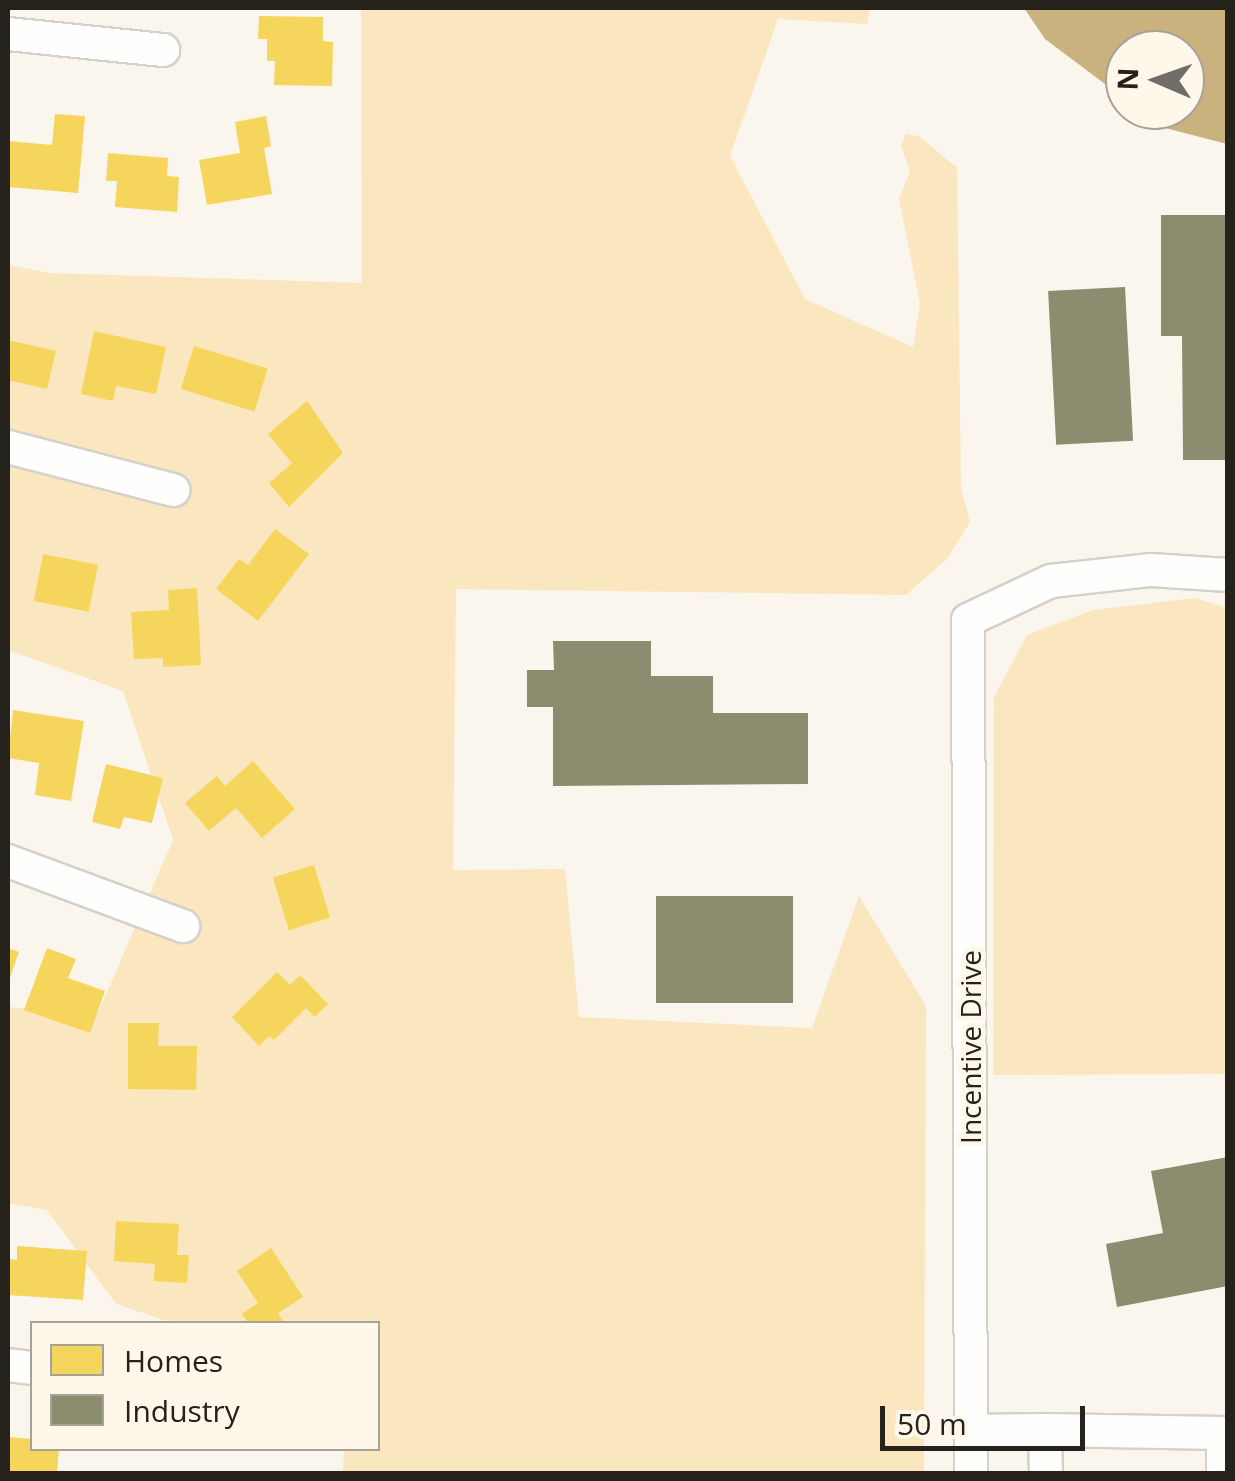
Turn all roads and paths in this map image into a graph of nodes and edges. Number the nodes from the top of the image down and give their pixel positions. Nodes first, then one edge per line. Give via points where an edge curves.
1 (8, 34) edge
2 (163, 50) dead end
3 (8, 447) edge
4 (173, 490) dead end
5 (1228, 575) edge
6 (8, 860) edge
7 (183, 926) dead end
8 (1045, 1430) junction
9 (971, 1431) junction
10 (971, 1474) edge
11 (1046, 1474) edge
12 (1222, 1474) edge

1 - 2 street
3 - 4 street
5 - 9 street, Incentive Drive via 1150,570 1051,582 968,620
6 - 7 street
8 - 9 street
8 - 11 street
8 - 12 street via 1223,1434
9 - 10 street, Incentive Drive

